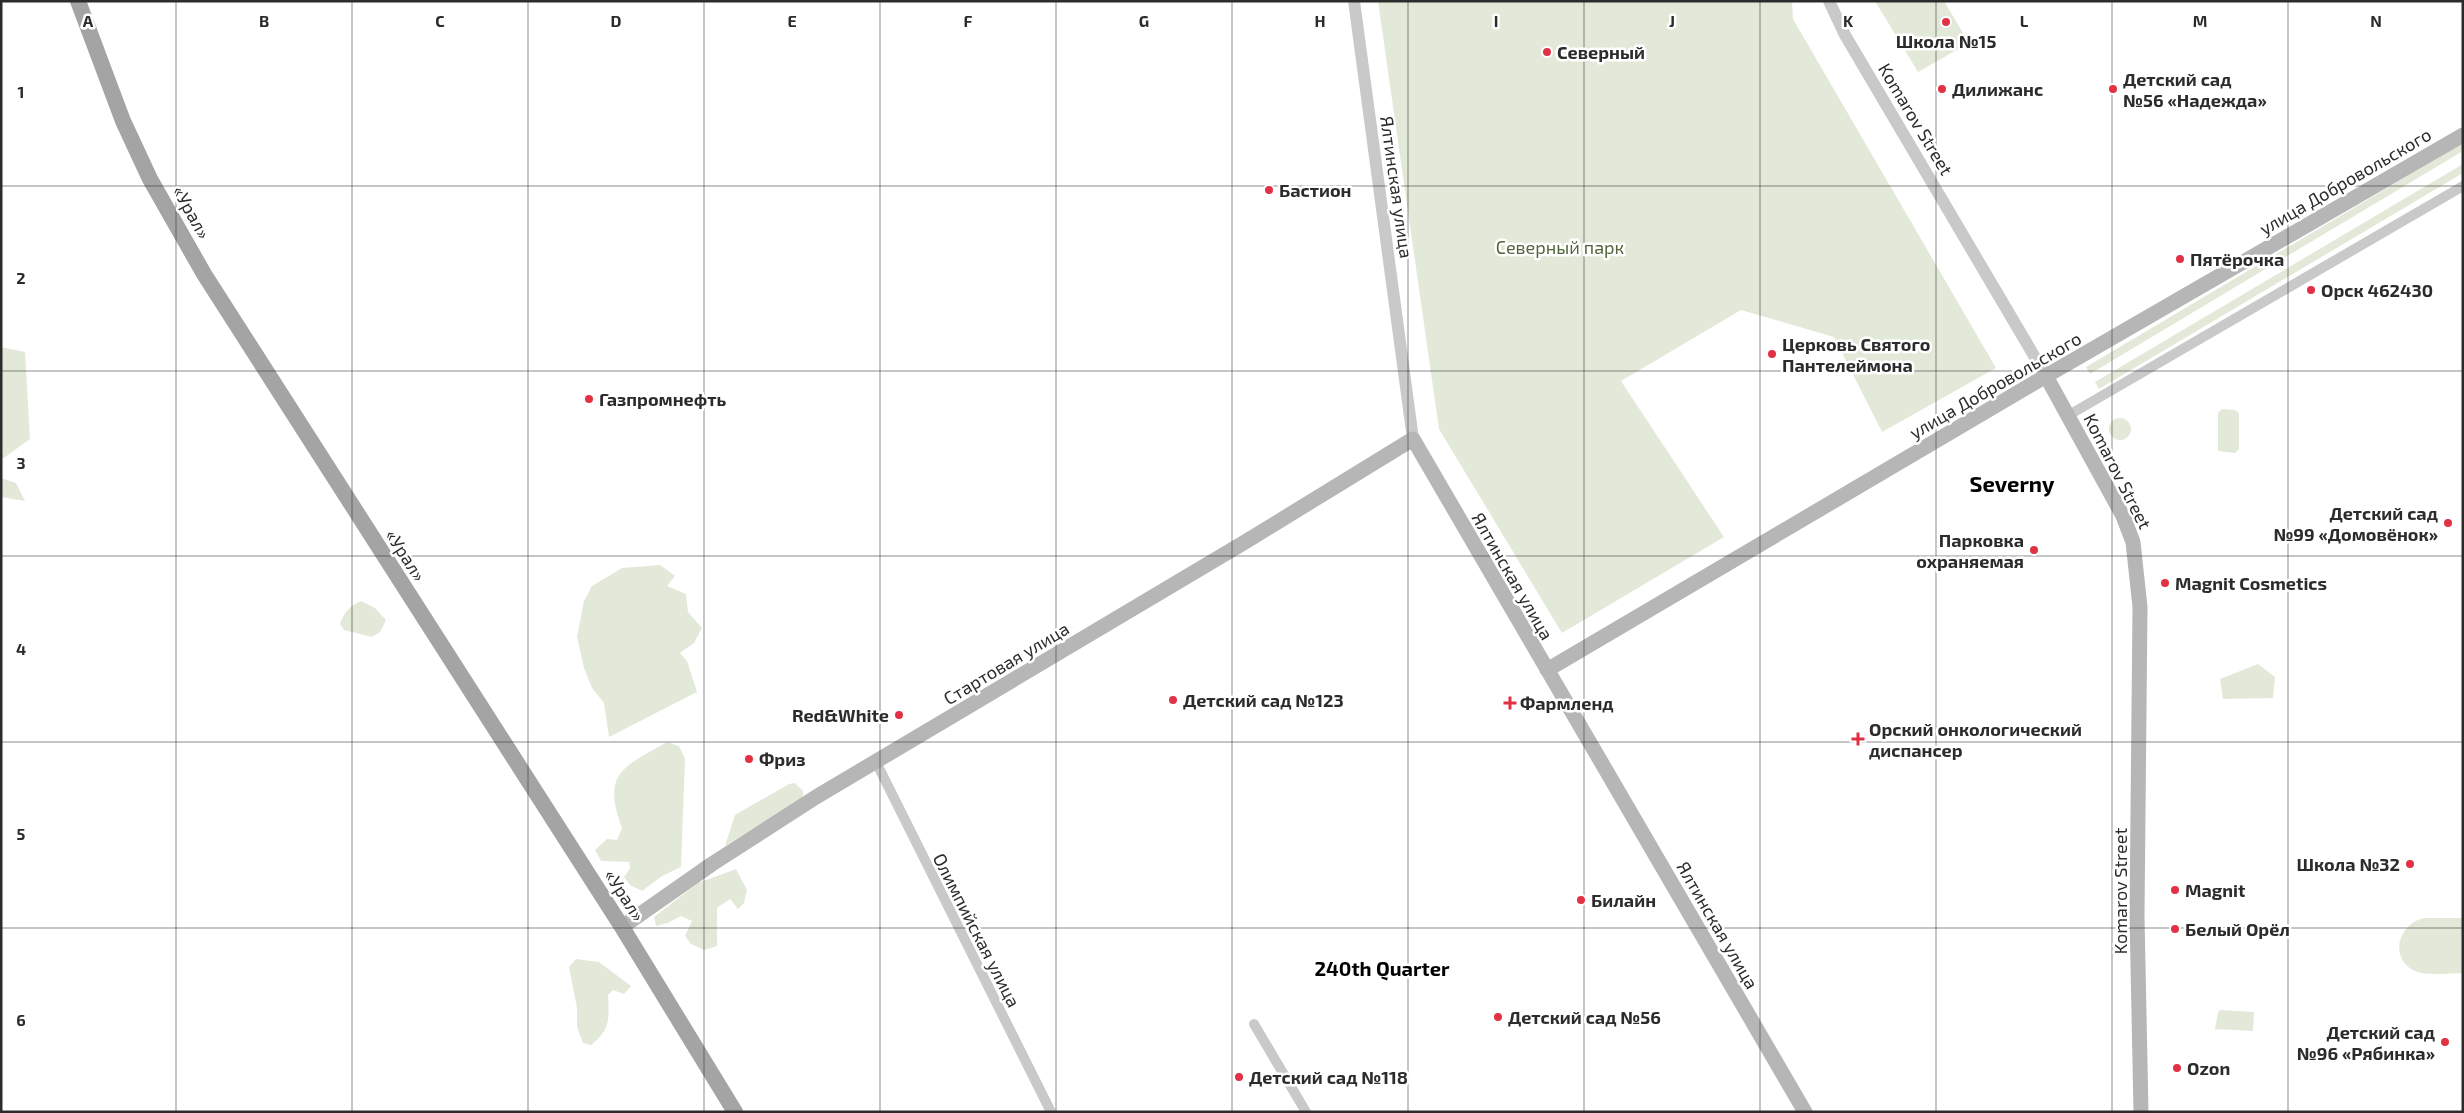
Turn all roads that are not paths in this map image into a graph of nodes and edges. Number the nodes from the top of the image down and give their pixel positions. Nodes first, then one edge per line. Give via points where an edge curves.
1 (78, 1) edge
2 (1354, 1) edge
3 (1829, 1) edge
4 (2463, 135) edge
5 (2463, 186) edge
6 (2046, 376) junction
7 (2069, 415) junction
8 (1413, 439) junction
9 (1547, 670) junction
10 (876, 762) junction
11 (622, 927) junction
12 (1254, 1024) dead end
13 (735, 1112) edge
14 (1050, 1112) edge
15 (1306, 1112) edge
16 (1806, 1112) edge
17 (2141, 1112) edge

1 - 11 main road, «Урал» via 123,122 150,179 204,274
2 - 8 street, Ялтинская улица
3 - 6 street, Komarov Street via 1845,35
4 - 6 main road, улица Добровольского
5 - 7 street
6 - 7 main road, Komarov Street
6 - 9 main road, улица Добровольского
7 - 17 main road, Komarov Street via 2123,516 2133,542 2140,607 2137,916
8 - 9 main road, Ялтинская улица
8 - 10 main road, Стартовая улица
9 - 16 main road, Ялтинская улица
10 - 11 main road, Стартовая улица via 776,822
10 - 14 street, Олимпийская улица
11 - 13 main road, «Урал»
12 - 15 street

